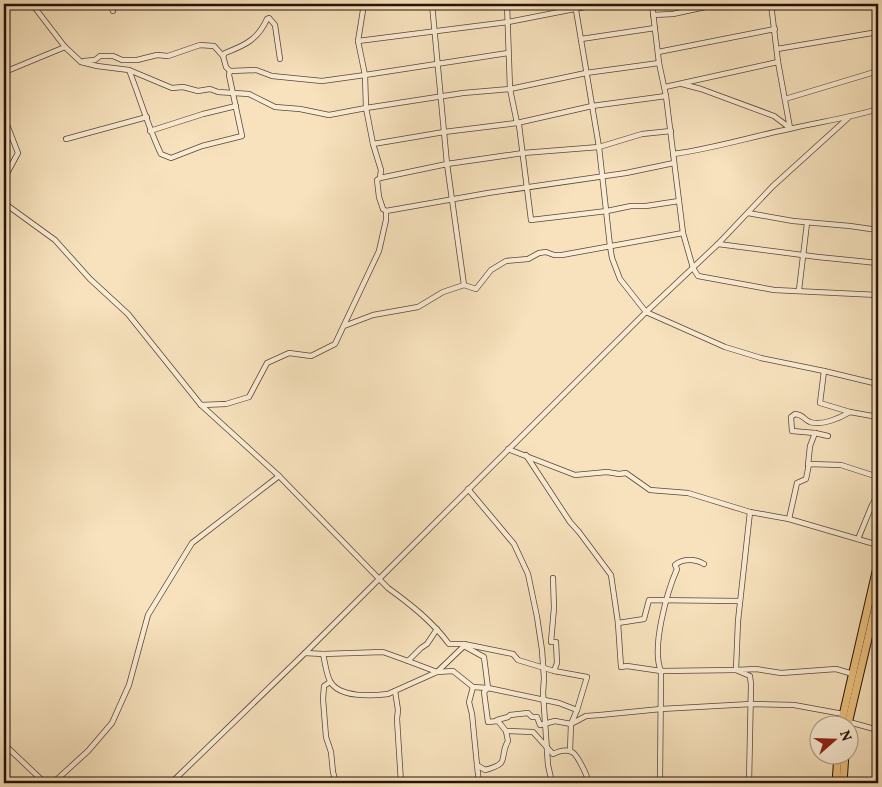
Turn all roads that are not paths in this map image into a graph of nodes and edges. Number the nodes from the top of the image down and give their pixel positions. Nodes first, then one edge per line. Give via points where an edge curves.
1 (32, 4) edge
2 (110, 4) edge
3 (364, 4) edge
4 (432, 4) edge
5 (507, 4) edge
6 (600, 4) edge
7 (652, 4) edge
8 (719, 4) edge
9 (771, 4) edge
10 (576, 6) edge
11 (113, 12) dead end
12 (653, 15) junction
13 (508, 22) junction
14 (655, 28) junction
15 (775, 29) junction
16 (434, 31) junction
17 (878, 32) edge
18 (581, 39) junction
19 (358, 41) junction
20 (65, 47) junction
21 (777, 49) junction
22 (4, 52) edge
23 (658, 52) junction
24 (508, 53) junction
25 (222, 56) junction
26 (280, 59) dead end
27 (81, 62) junction
28 (778, 62) junction
29 (437, 63) junction
30 (659, 63) junction
31 (129, 70) junction
32 (7, 71) junction
33 (230, 71) junction
34 (878, 71) edge
35 (586, 73) junction
36 (365, 75) junction
37 (682, 84) junction
38 (664, 88) junction
39 (510, 89) junction
40 (233, 93) junction
41 (666, 96) junction
42 (441, 97) junction
43 (784, 99) junction
44 (236, 106) junction
45 (592, 106) junction
46 (366, 108) junction
47 (878, 110) edge
48 (147, 117) junction
49 (848, 118) junction
50 (5, 122) edge
51 (517, 123) junction
52 (790, 128) junction
53 (150, 131) junction
54 (671, 131) junction
55 (444, 132) junction
56 (66, 139) dead end
57 (373, 144) junction
58 (599, 146) junction
59 (523, 154) junction
60 (673, 154) junction
61 (674, 163) junction
62 (446, 164) junction
63 (603, 177) junction
64 (4, 178) edge
65 (380, 178) junction
66 (526, 188) junction
67 (451, 200) junction
68 (679, 201) junction
69 (4, 203) edge
70 (607, 210) junction
71 (386, 211) junction
72 (748, 213) junction
73 (807, 222) junction
74 (878, 230) edge
75 (683, 233) junction
76 (718, 244) junction
77 (610, 246) junction
78 (803, 255) junction
79 (878, 263) edge
80 (693, 268) junction
81 (464, 285) junction
82 (799, 290) junction
83 (878, 295) edge
84 (646, 312) junction
85 (344, 327) junction
86 (824, 371) junction
87 (878, 384) edge
88 (201, 405) junction
89 (850, 412) junction
90 (878, 417) edge
91 (816, 432) junction
92 (828, 436) dead end
93 (508, 449) junction
94 (526, 455) junction
95 (808, 464) junction
96 (279, 476) junction
97 (878, 477) edge
98 (468, 489) junction
99 (878, 495) edge
100 (750, 512) junction
101 (789, 519) junction
102 (858, 539) junction
103 (878, 545) edge
104 (878, 563) edge
105 (704, 564) dead end
106 (378, 578) junction
107 (553, 578) dead end
108 (878, 596) edge
109 (666, 601) junction
110 (740, 602) junction
111 (618, 623) junction
112 (438, 629) junction
113 (464, 645) junction
114 (305, 653) junction
115 (323, 654) junction
116 (408, 661) junction
117 (543, 667) junction
118 (736, 670) junction
119 (554, 671) junction
120 (437, 672) junction
121 (661, 672) junction
122 (853, 674) junction
123 (330, 682) junction
124 (473, 688) junction
125 (488, 688) junction
126 (395, 691) junction
127 (544, 700) junction
128 (751, 704) junction
129 (661, 709) junction
130 (577, 710) junction
131 (843, 714) joint
132 (850, 714) edge
133 (488, 722) junction
134 (546, 723) junction
135 (571, 724) junction
136 (860, 726) edge
137 (878, 730) edge
138 (506, 731) junction
139 (4, 741) edge
140 (546, 747) junction
141 (570, 751) junction
142 (837, 764) edge
143 (844, 764) edge
144 (477, 765) junction
145 (45, 783) edge
146 (54, 783) edge
147 (171, 783) edge
148 (336, 783) edge
149 (402, 783) edge
150 (479, 783) edge
151 (552, 783) edge
152 (588, 783) edge
153 (660, 783) edge
154 (749, 783) edge
155 (836, 783) edge
156 (843, 783) edge

1 - 20 street
2 - 11 street
3 - 19 street
4 - 16 street
5 - 13 street
6 - 10 street
7 - 12 street
8 - 12 street
9 - 15 street
10 - 13 street
10 - 18 street
12 - 14 street
13 - 16 street
13 - 24 street
14 - 18 street
14 - 23 street
15 - 21 street
15 - 23 street
16 - 19 street
16 - 29 street
17 - 21 street
18 - 35 street
19 - 36 street
20 - 27 street
20 - 32 street
21 - 28 street
22 - 32 street
23 - 30 street
24 - 29 street
24 - 39 street
25 - 26 street via 253,40 269,18 275,26
25 - 27 street via 214,46 200,45 168,56 137,60 100,56
25 - 33 street
27 - 31 street
28 - 37 street
28 - 43 street
29 - 36 street
29 - 42 street
30 - 35 street
30 - 38 street
31 - 40 street via 172,88
31 - 48 street
32 - 50 street
33 - 36 street via 256,70 272,76 322,81
33 - 40 street
34 - 43 street
35 - 39 street
35 - 45 street
36 - 46 street
37 - 38 street
37 - 52 street via 774,116
38 - 41 street
39 - 42 street
39 - 51 street
40 - 44 street
40 - 46 street via 249,94 275,107 329,116
41 - 45 street
41 - 54 street
42 - 46 street
42 - 55 street
43 - 52 street
44 - 53 street
44 - 53 street via 242,136 171,158 161,154
45 - 51 street
45 - 58 street
46 - 57 street
47 - 49 street
48 - 53 street
48 - 56 street
49 - 52 street
49 - 72 street
50 - 64 street via 18,153
51 - 55 street
51 - 59 street
52 - 60 street
54 - 58 street via 642,134
54 - 60 street
55 - 57 street
55 - 62 street
57 - 65 street via 381,170
58 - 59 street
58 - 63 street
59 - 62 street
59 - 66 street
60 - 61 street
61 - 63 street
61 - 68 street
62 - 65 street
62 - 67 street
63 - 66 street
63 - 70 street
65 - 71 street via 377,180 379,197
66 - 67 street
66 - 70 street via 531,220
67 - 71 street
67 - 81 street
68 - 70 street
68 - 75 street
69 - 88 street via 55,240 128,314
70 - 77 street
71 - 85 street via 379,251
72 - 73 street
72 - 76 street
73 - 74 street
73 - 78 street
75 - 77 street
75 - 80 street
76 - 78 street
76 - 80 street
77 - 81 street via 562,255 546,252 528,259 506,261 491,270 476,289
77 - 84 street via 620,279
78 - 79 street
78 - 82 street
80 - 82 street via 698,276 774,290
80 - 84 street
81 - 85 street via 442,292 418,307 374,315
82 - 83 street
84 - 86 street via 725,347
84 - 93 street
85 - 88 street via 335,344 311,356 289,352 267,363 249,397 226,404
86 - 87 street
86 - 89 street via 820,403
88 - 96 street
89 - 90 street
89 - 91 street via 838,419 820,422 809,421 802,415 791,417 792,431
91 - 92 street
91 - 95 street
93 - 94 street
93 - 98 street
94 - 100 street via 575,475 626,473 650,490 688,493
94 - 111 street via 570,522 612,575
95 - 97 street via 841,465
95 - 101 street via 806,479 797,483
96 - 106 street
96 - 146 street via 192,543 148,615 129,685 112,724
98 - 106 street
98 - 117 street via 514,544 528,574
99 - 102 street
100 - 101 street
100 - 110 street
101 - 102 street
102 - 103 street
104 - 122 highway
105 - 109 street via 697,560 677,563
106 - 112 street
106 - 114 street
107 - 119 street via 551,642 556,642
108 - 132 highway
109 - 110 street
109 - 111 street via 649,600 644,619
109 - 121 street via 657,662
110 - 118 street
111 - 121 street via 621,667
112 - 113 street via 449,644
112 - 116 street
113 - 117 street via 514,654 518,660
113 - 120 street
113 - 125 street via 484,657
114 - 115 street
114 - 147 street
115 - 116 street via 383,652
115 - 123 street
116 - 120 street
117 - 119 street
117 - 127 street
118 - 121 street
118 - 122 street via 836,669
118 - 128 street via 750,676
119 - 130 street via 586,677
120 - 124 street via 453,671
120 - 126 street
121 - 129 street
122 - 131 highway
123 - 126 street via 349,693 380,695
123 - 148 street via 324,686 323,699 326,736
124 - 125 street
124 - 144 street via 469,702
125 - 127 street
125 - 133 street via 484,692
126 - 149 street
127 - 130 street
127 - 134 street
128 - 129 street
128 - 131 street via 794,705
128 - 154 street
129 - 135 street via 586,716
129 - 153 street
130 - 135 street
133 - 134 street via 508,718 510,714 528,713 537,717 540,725
133 - 138 street via 498,721
134 - 135 street
134 - 140 street
135 - 141 street
136 - 137 street
138 - 140 street via 533,732
138 - 144 street via 508,741 502,764 485,770
139 - 145 street
140 - 141 street via 553,754
140 - 151 street
141 - 152 street via 589,778
142 - 155 highway
143 - 156 highway
144 - 150 street

